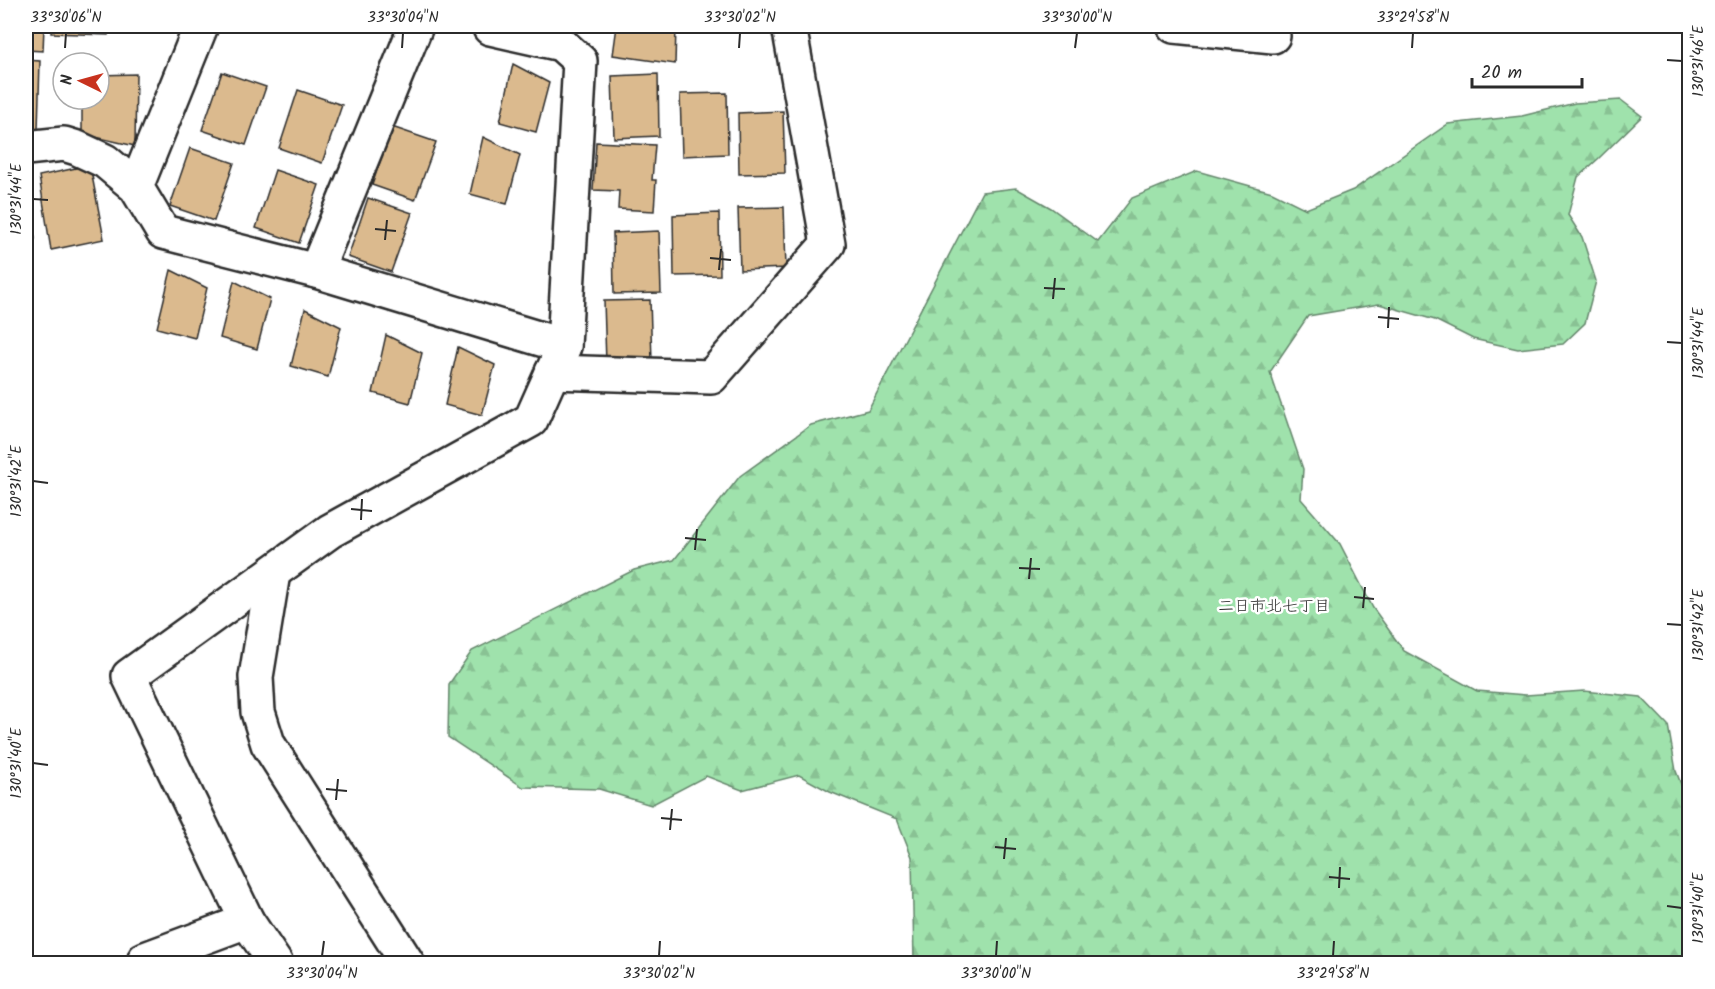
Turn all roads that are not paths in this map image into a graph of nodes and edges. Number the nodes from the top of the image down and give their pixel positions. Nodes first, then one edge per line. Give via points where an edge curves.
1 (201, 26) edge
2 (416, 26) edge
3 (486, 26) edge
4 (789, 26) edge
5 (1174, 26) edge
6 (1273, 36) dead end
7 (26, 148) edge
8 (136, 187) junction
9 (316, 272) junction
10 (558, 359) junction
11 (273, 573) junction
12 (247, 921) junction
13 (144, 963) edge
14 (276, 963) edge
15 (408, 963) edge

1 - 8 street
2 - 9 street
3 - 10 street via 561,44 580,62
4 - 10 street via 828,244 711,377
5 - 6 street
7 - 8 street via 64,144 77,148 105,161
8 - 9 street via 163,232
9 - 10 street
10 - 11 street via 531,420 330,531
11 - 12 street via 129,676
11 - 15 street via 256,677 258,712 268,744
12 - 13 street via 145,959
12 - 14 street

